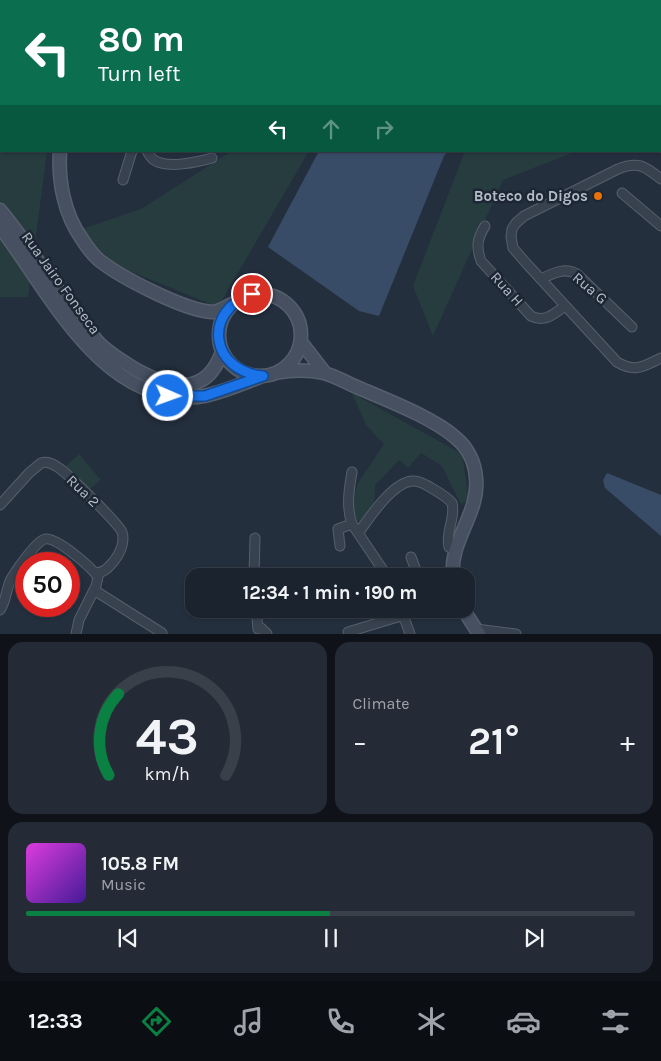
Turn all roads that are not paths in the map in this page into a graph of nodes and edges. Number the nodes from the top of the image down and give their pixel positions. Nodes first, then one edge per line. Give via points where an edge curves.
1 (60, 152) edge
2 (132, 152) edge
3 (148, 152) edge
4 (212, 158) dead end
5 (661, 179) edge
6 (123, 180) dead end
7 (622, 193) dead end
8 (0, 210) edge
9 (485, 226) dead end
10 (661, 226) edge
11 (0, 227) edge
12 (541, 279) junction
13 (232, 304) junction
14 (565, 306) junction
15 (190, 307) junction
16 (632, 327) dead end
17 (219, 339) junction
18 (301, 342) junction
19 (222, 352) junction
20 (661, 358) edge
21 (325, 373) junction
22 (269, 375) junction
23 (352, 472) dead end
24 (0, 505) edge
25 (352, 524) junction
26 (359, 532) junction
27 (255, 538) dead end
28 (340, 546) dead end
29 (455, 550) junction
30 (411, 557) dead end
31 (254, 568) edge
32 (382, 568) edge
33 (415, 568) edge
34 (453, 568) edge
35 (95, 573) junction
36 (94, 590) junction
37 (3, 594) edge
38 (0, 610) edge
39 (256, 618) edge
40 (386, 618) edge
41 (405, 618) edge
42 (472, 623) edge
43 (255, 631) edge
44 (348, 632) dead end
45 (162, 633) edge
46 (76, 634) edge
47 (266, 634) edge
48 (410, 634) edge
49 (516, 634) edge

1 - 15 main road via 61,188 67,208 94,256 133,281
2 - 6 street
3 - 4 street via 153,159 164,164 197,163
5 - 12 street via 642,166 629,165 524,216 512,230 511,237 514,248
7 - 10 street
8 - 19 main road, Rua Jairo Fonseca via 98,342 130,366 162,382 190,385 210,375
9 - 14 street, Rua H via 478,242 481,261 531,316 542,320 549,318
11 - 22 main road, Rua Jairo Fonseca via 78,336 102,360 135,384 163,395 198,397
12 - 14 street
12 - 16 street, Rua G via 561,271 578,274
13 - 15 main road via 214,312
13 - 17 main road via 219,326
13 - 18 main road via 252,294 280,299 298,319
14 - 20 street via 624,367 643,367
15 - 17 main road via 210,323
17 - 19 main road
18 - 21 main road
18 - 22 main road via 292,361
19 - 22 main road via 239,370 250,375
21 - 22 main road via 300,370
21 - 29 main road via 452,434 467,450 475,469 476,493
23 - 25 street via 348,510
24 - 35 street, Rua 2 via 41,463 61,470 122,534 119,555 104,571
25 - 26 street
25 - 28 street via 338,529
26 - 29 street via 395,490 407,482 417,481 452,502 453,519 448,542 449,547
26 - 32 street
27 - 31 street
29 - 34 main road
30 - 33 street
35 - 36 street via 98,581
35 - 37 street via 60,545 44,540 36,546
36 - 45 street
36 - 46 street
37 - 38 street
39 - 43 street
40 - 44 street
41 - 48 street
42 - 49 street
43 - 47 street via 261,628

